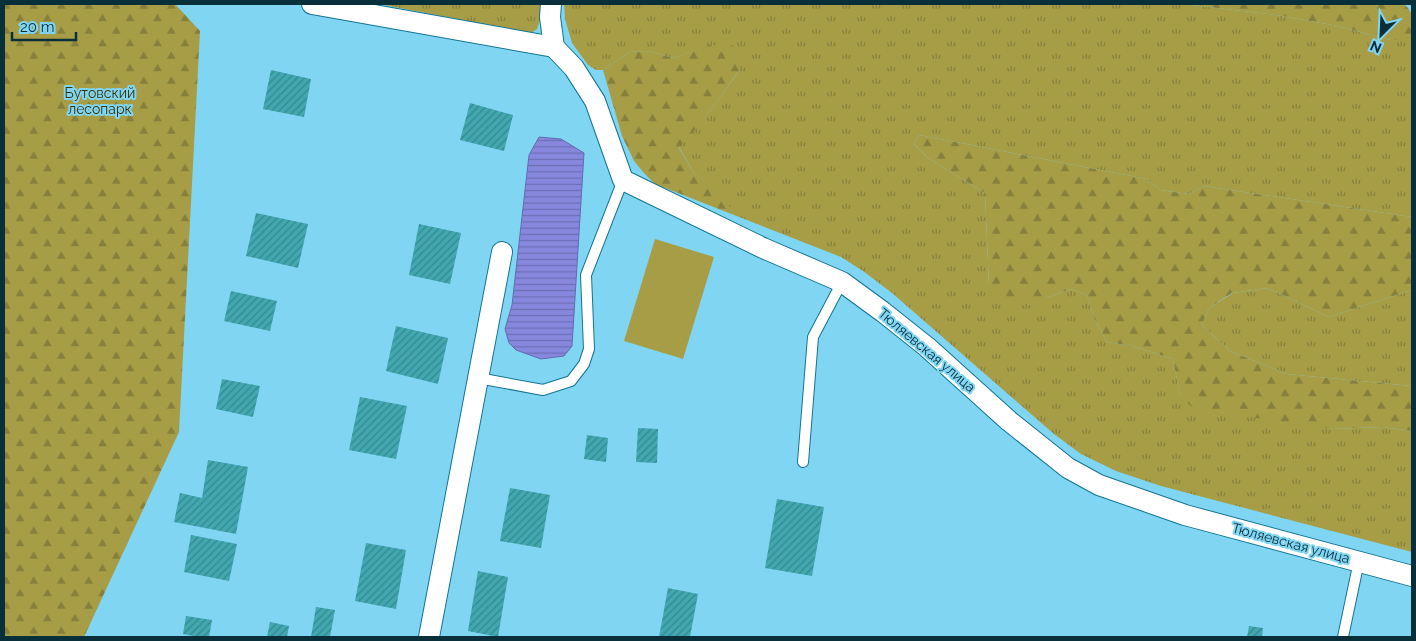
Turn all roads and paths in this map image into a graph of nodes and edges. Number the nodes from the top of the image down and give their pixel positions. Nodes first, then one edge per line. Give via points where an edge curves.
1 (312, 4) edge
2 (550, 4) edge
3 (554, 47) junction
4 (623, 180) junction
5 (502, 252) dead end
6 (842, 282) junction
7 (478, 378) junction
8 (803, 462) dead end
9 (1358, 561) junction
10 (1412, 576) edge
11 (429, 637) edge
12 (1343, 637) edge

1 - 3 street
2 - 3 street
3 - 4 street via 574,68 595,101
4 - 6 street, Тюляевская улица via 763,248
4 - 7 lane via 586,275 589,349 584,364 571,381 543,390
5 - 7 street
6 - 8 lane via 813,337
6 - 9 street, Тюляевская улица via 884,312 1060,462 1099,485 1185,515
7 - 11 street
9 - 10 street, Тюляевская улица
9 - 12 lane

